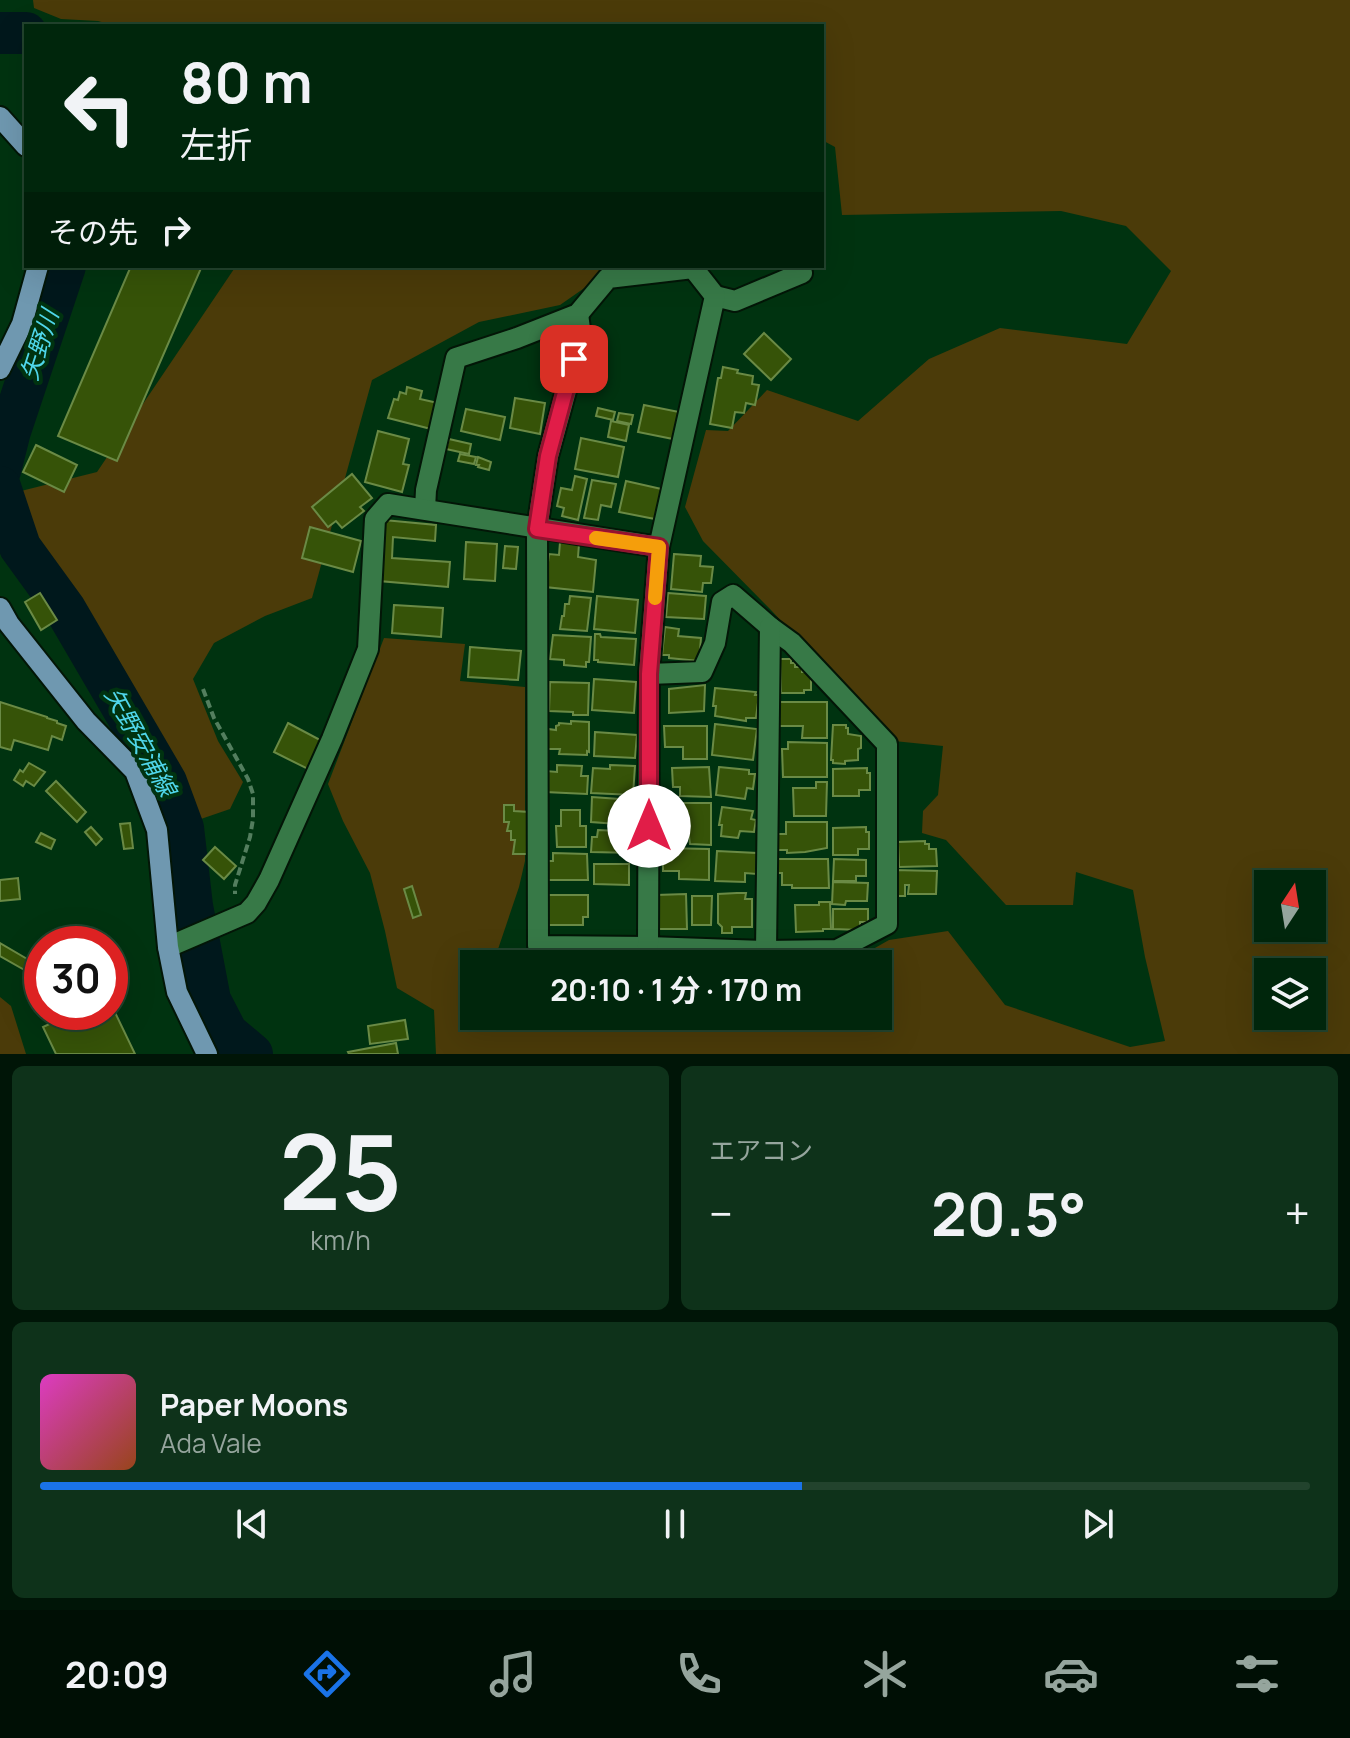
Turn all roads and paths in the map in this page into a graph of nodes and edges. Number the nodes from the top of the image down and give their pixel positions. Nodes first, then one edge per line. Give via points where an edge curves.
1 (0, 117) edge
2 (24, 144) edge
3 (37, 268) edge
4 (802, 273) dead end
5 (715, 296) junction
6 (578, 314) junction
7 (0, 369) edge
8 (425, 509) junction
9 (537, 529) junction
10 (659, 547) junction
11 (0, 608) edge
12 (770, 627) junction
13 (649, 674) junction
14 (203, 689) dead end
15 (231, 920) junction
16 (168, 947) junction
17 (648, 947) junction
18 (736, 950) edge
19 (766, 950) edge
20 (837, 950) edge
21 (207, 1054) edge

1 - 2 main road
3 - 7 main road via 22,324
4 - 5 street via 735,301
5 - 6 street via 693,268 608,278
5 - 10 street
6 - 8 street via 456,358
6 - 9 street via 581,336 548,456
8 - 9 street
8 - 15 street via 388,504 375,519 368,649 269,880 247,913
9 - 10 street
9 - 17 street via 538,946
10 - 13 street
11 - 16 main road via 86,721 135,771 157,830
12 - 13 street via 733,595 722,602 715,643 702,672
12 - 19 street
12 - 20 street via 792,643 887,744 887,924
13 - 17 street
14 - 15 path via 253,794 253,819
15 - 16 street
16 - 21 main road via 177,992
17 - 18 street

